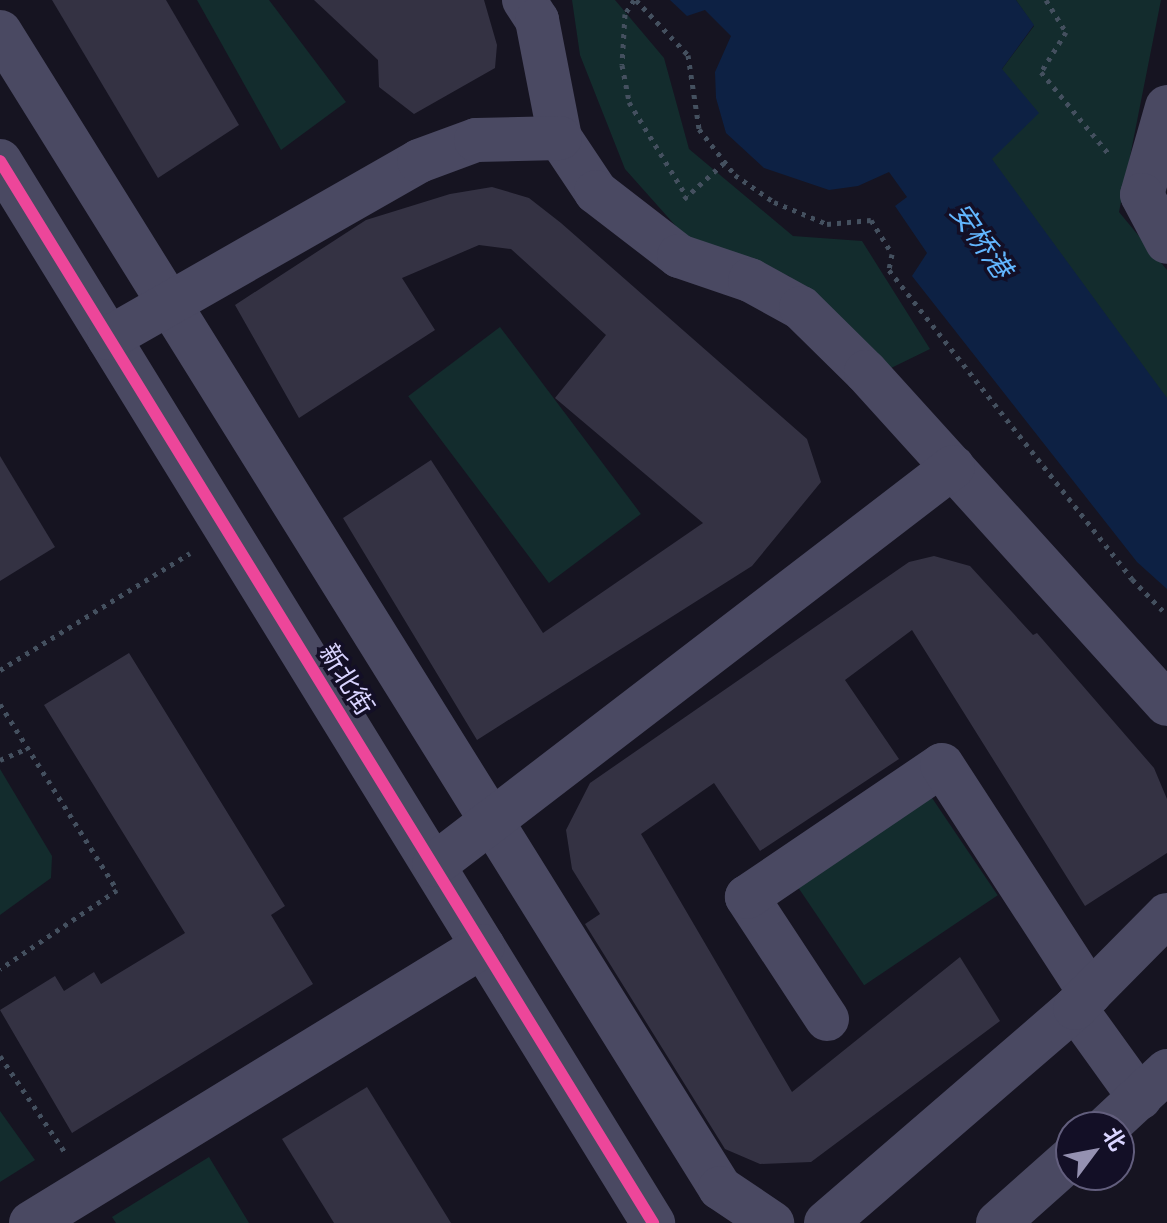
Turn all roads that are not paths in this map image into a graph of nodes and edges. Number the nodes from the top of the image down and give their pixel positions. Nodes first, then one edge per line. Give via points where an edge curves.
1 (524, 0) edge
2 (0, 32) edge
3 (1167, 107) edge
4 (560, 138) junction
5 (0, 161) edge
6 (1167, 242) edge
7 (167, 304) junction
8 (109, 338) junction
9 (953, 467) junction
10 (1167, 704) edge
11 (491, 821) junction
12 (434, 865) junction
13 (1167, 915) edge
14 (483, 946) junction
15 (1082, 1000) junction
16 (827, 1019) dead end
17 (1153, 1084) edge
18 (1124, 1111) edge
19 (1055, 1172) edge
20 (31, 1223) edge
21 (653, 1223) edge
22 (772, 1223) edge
23 (826, 1223) edge
24 (998, 1223) edge

1 - 4 street via 537,20
2 - 7 street
3 - 6 street via 1142,195
4 - 7 street via 476,140 419,161
4 - 9 street via 596,192 679,256 750,280 801,308
5 - 8 street, 新北街
7 - 8 street
7 - 11 street
8 - 12 street, 新北街
9 - 10 street
9 - 11 street
11 - 12 street
11 - 22 street via 720,1188
12 - 14 street, 新北街
13 - 15 street
14 - 20 street
14 - 21 street, 新北街
15 - 16 street via 942,765 747,897
15 - 17 street
15 - 23 street
17 - 18 street
19 - 24 street

